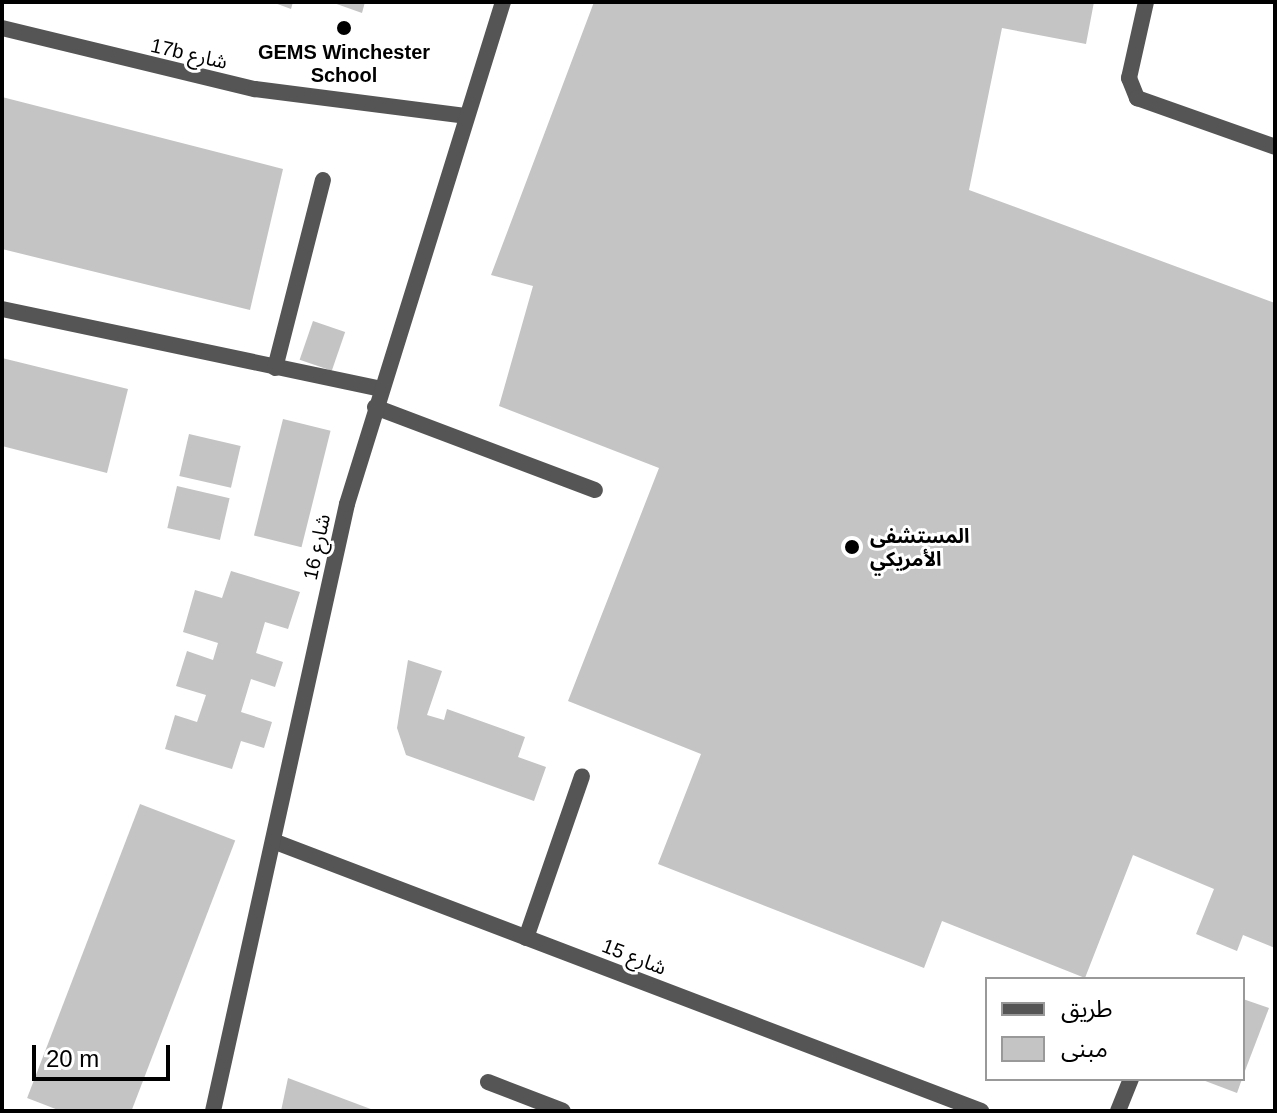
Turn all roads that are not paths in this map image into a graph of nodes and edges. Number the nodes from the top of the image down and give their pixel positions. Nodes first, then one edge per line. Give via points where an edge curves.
1 (503, 2) edge
2 (1146, 2) edge
3 (2, 28) edge
4 (465, 116) junction
5 (1275, 147) edge
6 (323, 180) dead end
7 (2, 309) edge
8 (275, 368) junction
9 (380, 389) junction
10 (375, 407) junction
11 (595, 490) dead end
12 (582, 776) dead end
13 (273, 841) junction
14 (526, 938) junction
15 (1130, 1081) edge
16 (488, 1082) dead end
17 (213, 1111) edge
18 (563, 1111) edge
19 (981, 1111) edge
20 (1118, 1111) edge

1 - 4 street, شارع 16
2 - 5 street via 1129,78 1137,98
3 - 4 street, 17b شارع via 240,86
4 - 9 street, شارع 16
6 - 8 street
7 - 8 street
8 - 9 street
9 - 10 street, شارع 16
10 - 11 street
10 - 13 street, شارع 16 via 347,504
12 - 14 street
13 - 14 street, شارع 15
13 - 17 street, شارع 16
14 - 19 street, شارع 15
15 - 20 street
16 - 18 street

